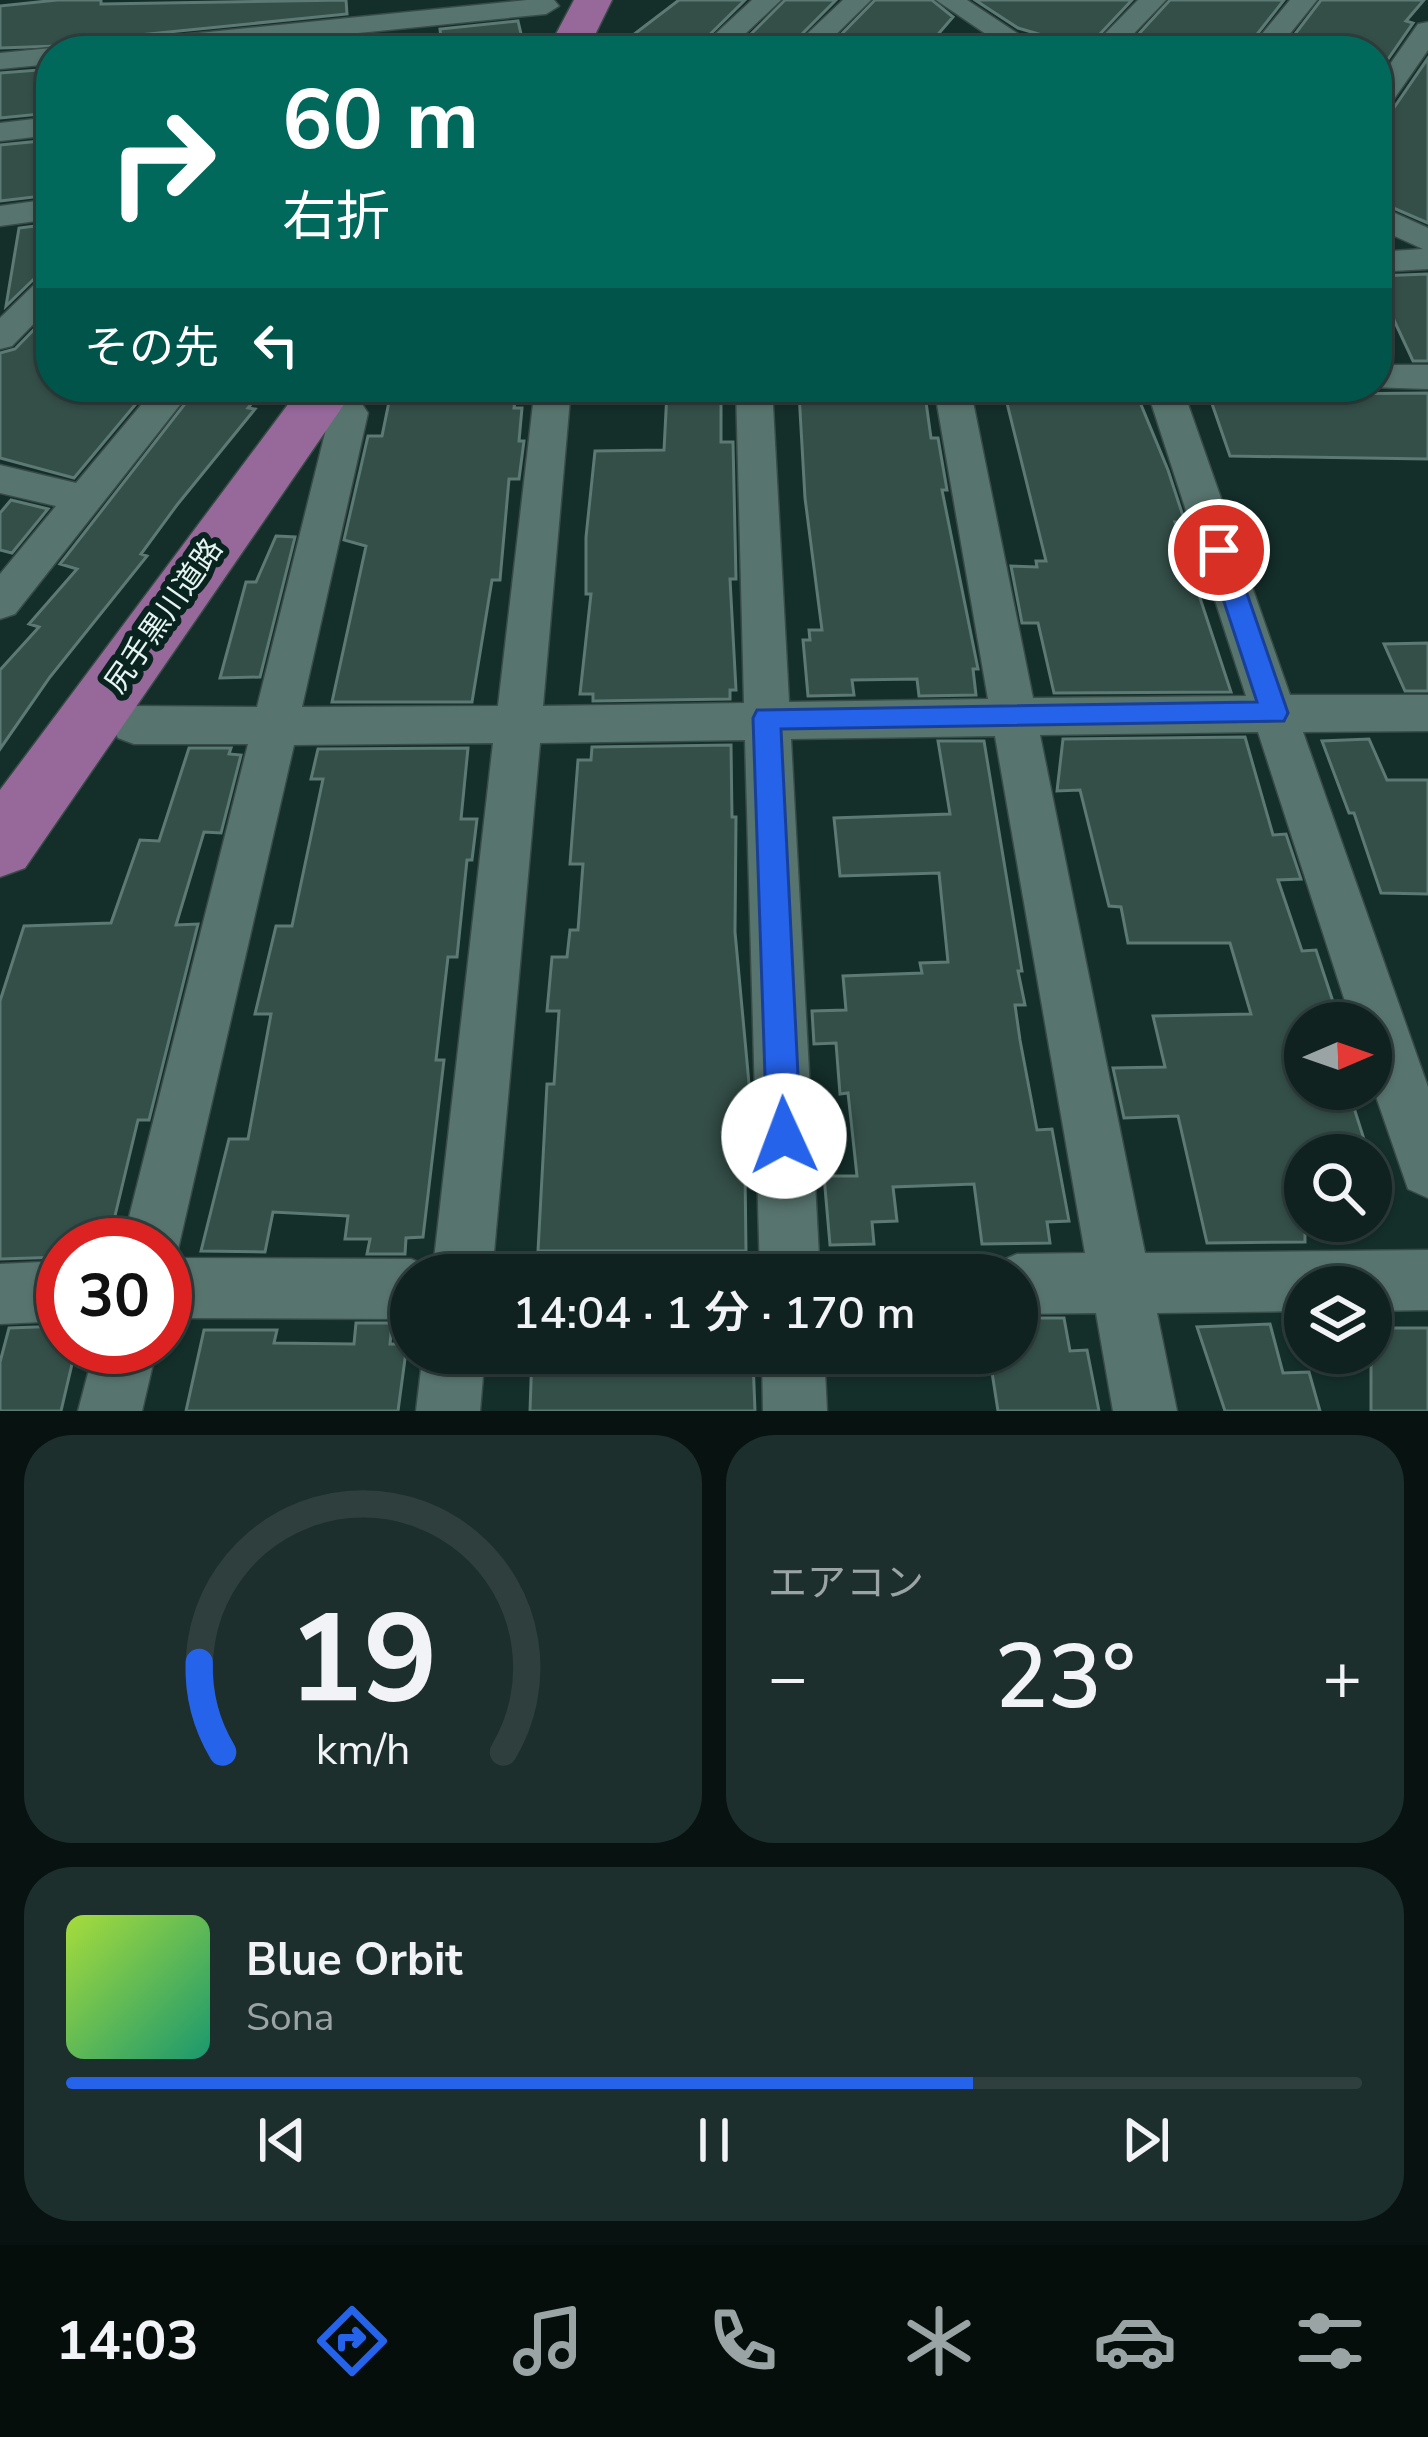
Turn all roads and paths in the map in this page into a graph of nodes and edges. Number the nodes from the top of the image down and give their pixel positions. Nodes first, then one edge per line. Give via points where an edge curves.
1 (593, 0) edge
2 (768, 0) edge
3 (858, 0) edge
4 (949, 0) edge
5 (1003, 0) edge
6 (1153, 0) edge
7 (1304, 0) edge
8 (546, 5) dead end
9 (981, 20) junction
10 (362, 25) edge
11 (1428, 30) edge
12 (251, 36) edge
13 (577, 36) edge
14 (728, 36) edge
15 (819, 36) edge
16 (1006, 36) edge
17 (1117, 36) edge
18 (1274, 36) edge
19 (36, 58) edge
20 (0, 62) edge
21 (1392, 82) edge
22 (36, 128) edge
23 (0, 132) edge
24 (36, 211) edge
25 (0, 216) edge
26 (1392, 223) edge
27 (1428, 241) edge
28 (1428, 259) edge
29 (1392, 261) edge
30 (36, 289) edge
31 (0, 293) edge
32 (36, 302) edge
33 (0, 338) edge
34 (1392, 377) edge
35 (1428, 377) edge
36 (164, 402) edge
37 (337, 402) edge
38 (339, 402) edge
39 (551, 402) edge
40 (755, 402) edge
41 (955, 402) edge
42 (1169, 402) edge
43 (0, 479) edge
44 (85, 499) junction
45 (0, 603) edge
46 (1274, 713) junction
47 (1428, 713) edge
48 (1014, 716) junction
49 (767, 718) junction
50 (134, 724) dead end
51 (276, 726) junction
52 (518, 726) junction
53 (0, 846) edge
54 (1428, 1168) edge
55 (158, 1218) edge
56 (464, 1254) edge
57 (789, 1254) edge
58 (1428, 1280) edge
59 (1120, 1283) junction
60 (1038, 1284) edge
61 (192, 1288) edge
62 (390, 1289) edge
63 (36, 1292) edge
64 (0, 1294) edge
65 (120, 1374) edge
66 (452, 1374) edge
67 (794, 1374) edge
68 (110, 1411) edge
69 (448, 1411) edge
70 (795, 1411) edge
71 (1144, 1411) edge

1 - 13 main road
2 - 14 street
3 - 15 street
4 - 9 street
5 - 9 street
6 - 17 street
7 - 18 street
8 - 10 street
9 - 16 street
10 - 12 street
11 - 21 street
19 - 20 street
22 - 23 street
24 - 25 street
26 - 27 street
28 - 29 street
30 - 31 street
32 - 33 street
34 - 35 street
36 - 44 street
37 - 53 main road, 尻手黒川道路
38 - 51 street
39 - 52 street
40 - 49 street
41 - 48 street
42 - 46 street
43 - 44 street
44 - 45 street
46 - 47 street
46 - 48 street
46 - 54 street
48 - 49 street
48 - 59 street
49 - 52 street
49 - 57 street
50 - 51 street
51 - 52 street
51 - 55 street
52 - 56 street
58 - 59 street
59 - 60 street
59 - 71 street
61 - 62 street
63 - 64 street
65 - 68 street
66 - 69 street
67 - 70 street

